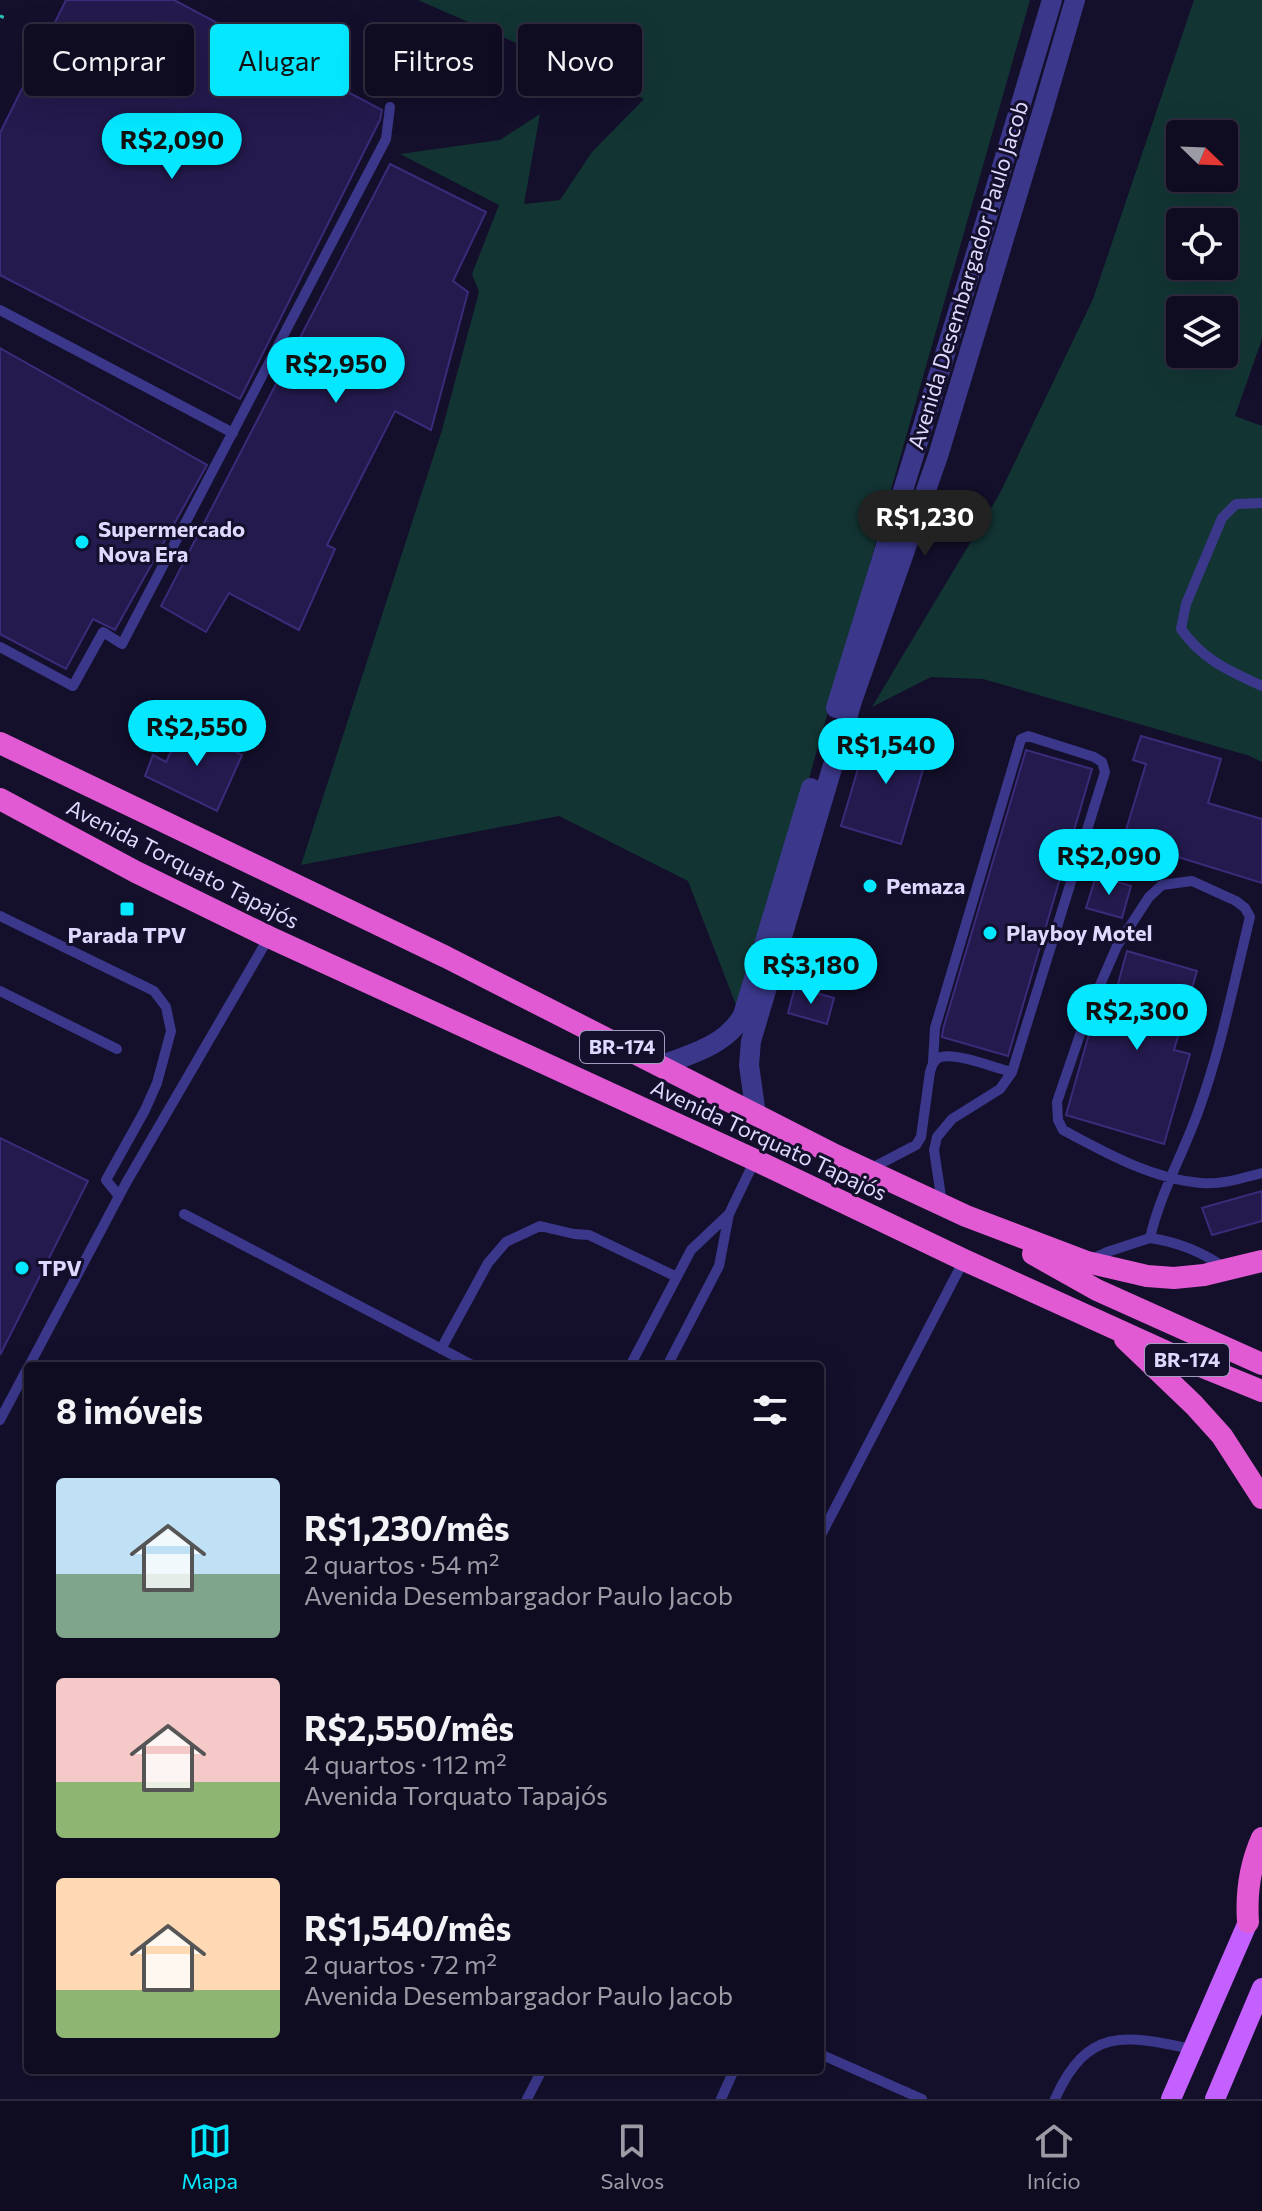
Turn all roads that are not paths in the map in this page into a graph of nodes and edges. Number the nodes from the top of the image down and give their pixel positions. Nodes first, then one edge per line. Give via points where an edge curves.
1 (1052, 0) edge
2 (1075, 0) edge
3 (390, 107) dead end
4 (0, 310) edge
5 (930, 401) junction
6 (953, 410) junction
7 (233, 433) junction
8 (1262, 503) edge
9 (1, 652) edge
10 (1262, 686) edge
11 (0, 743) edge
12 (0, 799) edge
13 (0, 916) edge
14 (269, 937) junction
15 (0, 991) edge
16 (117, 1049) dead end
17 (933, 1062) junction
18 (659, 1066) junction
19 (1012, 1072) junction
20 (756, 1115) junction
21 (755, 1160) junction
22 (868, 1170) junction
23 (1262, 1173) edge
24 (1172, 1178) junction
25 (119, 1196) junction
26 (942, 1205) junction
27 (184, 1214) dead end
28 (729, 1214) junction
29 (966, 1216) junction
30 (1150, 1238) junction
31 (964, 1260) junction
32 (1262, 1261) edge
33 (1087, 1262) junction
34 (1227, 1269) junction
35 (677, 1277) junction
36 (1113, 1327) junction
37 (441, 1349) junction
38 (31, 1362) edge
39 (466, 1362) edge
40 (632, 1362) edge
41 (669, 1362) edge
42 (1262, 1364) edge
43 (24, 1375) edge
44 (1262, 1391) edge
45 (0, 1420) edge
46 (1262, 1498) edge
47 (824, 1529) edge
48 (1262, 1838) edge
49 (1262, 1887) edge
50 (1248, 1922) junction
51 (1262, 1988) edge
52 (1192, 2049) junction
53 (824, 2056) edge
54 (540, 2074) edge
55 (732, 2074) edge
56 (527, 2099) edge
57 (721, 2099) edge
58 (922, 2099) edge
59 (1055, 2099) edge
60 (1171, 2099) edge
61 (1215, 2099) edge

1 - 5 street, Avenida Desembargador Paulo Jacob
2 - 6 street, Avenida Desembargador Paulo Jacob
3 - 7 lane via 386,139
4 - 7 lane
5 - 6 street
5 - 18 street, Avenida Desembargador Paulo Jacob via 743,1015 721,1040
6 - 20 street, Avenida Desembargador Paulo Jacob via 852,701 751,1041
7 - 9 lane via 122,644 103,632 73,686
8 - 10 lane via 1236,504 1222,518 1181,629 1215,662
11 - 18 highway, Avenida Torquato Tapajós / BR-174 via 446,957
12 - 14 highway, Avenida Torquato Tapajós / BR-174
13 - 25 lane via 154,991 166,1007 171,1031 157,1083 106,1180
14 - 21 highway, Avenida Torquato Tapajós / BR-174
14 - 25 lane
15 - 16 lane
17 - 19 lane via 955,1057
17 - 19 lane via 935,1028 1018,746 1028,736 1094,757 1105,772
17 - 22 lane via 921,1137 916,1145
18 - 20 highway, Avenida Torquato Tapajós / BR-174
19 - 26 lane via 1000,1089 952,1119 937,1137
20 - 22 highway, Avenida Torquato Tapajós / BR-174
21 - 28 lane
21 - 31 highway, Avenida Torquato Tapajós / BR-174
22 - 26 highway, Avenida Torquato Tapajós / BR-174
23 - 24 lane via 1213,1183
24 - 24 lane via 1199,1110 1250,917 1236,901 1192,881 1162,885 1117,946 1057,1102 1063,1130 1131,1165
24 - 30 lane
25 - 38 lane
26 - 29 highway, Avenida Torquato Tapajós / BR-174
27 - 37 lane
28 - 35 lane via 691,1250
28 - 41 lane via 719,1266
29 - 33 highway, Avenida Torquato Tapajós / BR-174
29 - 42 highway via 1097,1290
30 - 33 lane
30 - 34 lane via 1193,1249
31 - 36 highway, Avenida Torquato Tapajós / BR-174
31 - 47 lane
32 - 34 highway, Avenida Torquato Tapajós / BR-174
33 - 34 highway, Avenida Torquato Tapajós / BR-174 via 1174,1278
35 - 37 lane via 589,1235 540,1226 506,1242 488,1263
35 - 40 lane
36 - 44 highway, Avenida Torquato Tapajós / BR-174
36 - 46 highway via 1222,1436
37 - 39 lane
43 - 45 lane
48 - 50 highway via 1248,1885
49 - 50 highway
50 - 52 main road
51 - 61 main road
52 - 59 lane via 1141,2039 1094,2046 1080,2058
52 - 60 main road
53 - 58 lane
54 - 56 lane
55 - 57 lane

